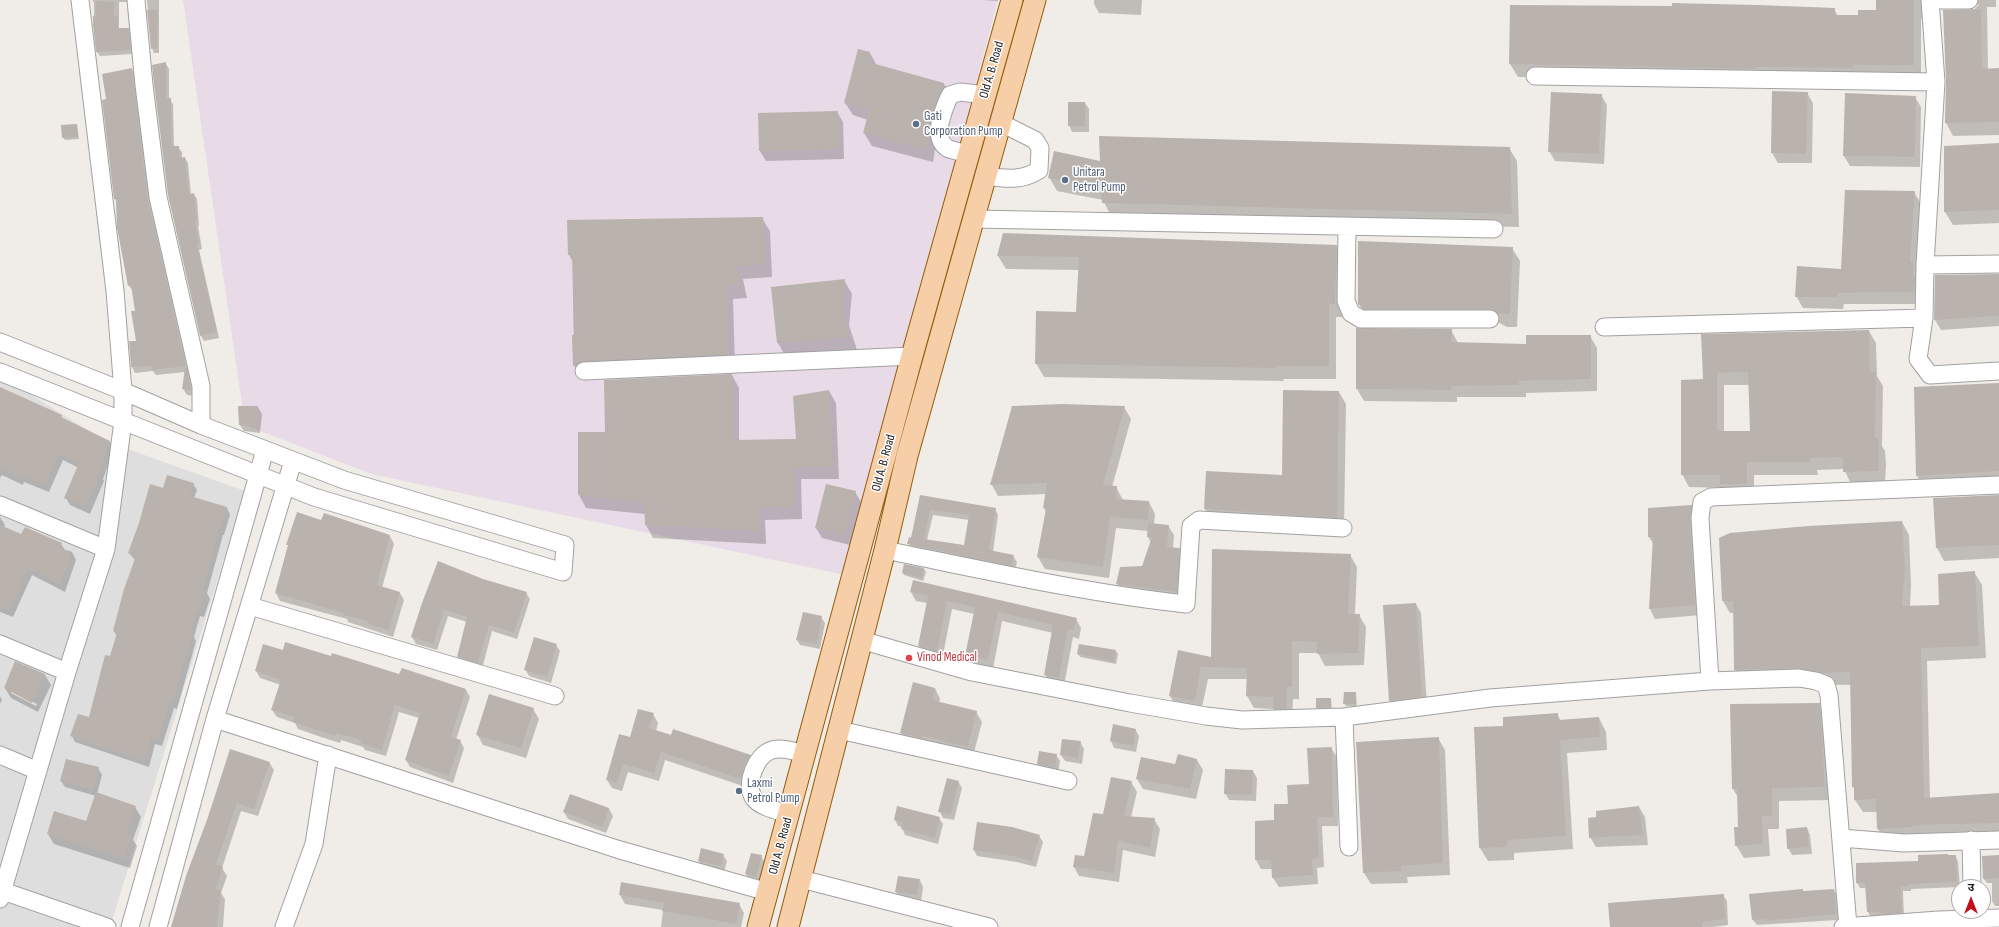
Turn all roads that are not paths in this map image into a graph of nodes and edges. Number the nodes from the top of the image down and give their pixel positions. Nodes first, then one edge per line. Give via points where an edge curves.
1 (80, 0) edge
2 (136, 0) edge
3 (1012, 0) edge
4 (1035, 0) edge
5 (1930, 0) edge
6 (1969, 0) edge
7 (1535, 76) dead end
8 (1936, 82) junction
9 (985, 95) junction
10 (1001, 123) junction
11 (968, 154) junction
12 (986, 176) junction
13 (974, 219) junction
14 (1347, 226) junction
15 (1494, 229) dead end
16 (1999, 264) edge
17 (1925, 265) junction
18 (1924, 318) junction
19 (1490, 319) dead end
20 (1604, 327) dead end
21 (0, 342) edge
22 (912, 356) junction
23 (584, 370) dead end
24 (1999, 371) edge
25 (0, 372) edge
26 (123, 391) junction
27 (123, 421) junction
28 (201, 425) junction
29 (265, 450) junction
30 (292, 461) junction
31 (257, 475) junction
32 (284, 485) junction
33 (1999, 485) edge
34 (0, 505) edge
35 (1343, 528) dead end
36 (106, 549) junction
37 (885, 550) junction
38 (250, 606) junction
39 (861, 640) junction
40 (0, 644) edge
41 (67, 672) junction
42 (1710, 681) junction
43 (555, 696) dead end
44 (1344, 717) junction
45 (215, 719) junction
46 (839, 730) junction
47 (0, 755) edge
48 (328, 755) junction
49 (805, 755) junction
50 (38, 771) junction
51 (1068, 781) dead end
52 (789, 814) junction
53 (1841, 838) junction
54 (1971, 840) junction
55 (1999, 840) edge
56 (1349, 847) dead end
57 (801, 879) junction
58 (1972, 879) edge
59 (768, 892) junction
60 (1, 894) edge
61 (1957, 919) edge
62 (1939, 924) edge
63 (792, 925) edge
64 (1848, 926) edge
65 (107, 927) edge
66 (130, 927) edge
67 (158, 927) edge
68 (284, 927) edge
69 (758, 927) edge
70 (989, 927) edge
71 (1843, 927) edge

1 - 26 street via 116,291
2 - 28 street via 158,197 201,386
3 - 9 main road, Old A. B. Road
4 - 10 main road, Old A. B. Road
5 - 6 street
5 - 8 street
7 - 8 street
8 - 17 street
9 - 11 main road, Old A. B. Road
9 - 11 street via 960,92 950,95 943,112 939,130 946,147
10 - 12 main road, Old A. B. Road
10 - 12 street via 1035,140 1040,148 1039,170 1028,177
11 - 22 main road, Old A. B. Road
12 - 13 main road, Old A. B. Road
13 - 14 street
13 - 37 main road, Old A. B. Road via 907,456
14 - 15 street
14 - 19 street via 1346,301 1351,313 1361,319
16 - 17 street
17 - 18 street
18 - 20 street
18 - 24 street via 1918,360 1930,375
21 - 26 street
22 - 23 street
22 - 49 main road, Old A. B. Road
25 - 27 street
26 - 27 street
26 - 28 street
27 - 31 street
27 - 36 street
28 - 29 street
29 - 30 street
29 - 31 street
30 - 32 street
30 - 32 street via 344,480 565,545 563,572 314,497
31 - 32 street
31 - 66 street
32 - 38 street
33 - 42 street via 1711,497 1702,502 1700,518
34 - 36 street
35 - 37 street via 1199,520 1191,526 1186,604 996,573
36 - 41 street
37 - 39 main road, Old A. B. Road
38 - 43 street
38 - 45 street
39 - 44 street via 972,672 1206,716 1242,720
39 - 46 main road, Old A. B. Road
40 - 41 street
41 - 50 street
42 - 44 street via 1490,698
42 - 53 street via 1799,678 1826,685 1829,695
44 - 56 street
45 - 48 street
45 - 67 street
46 - 51 street
46 - 57 main road, Old A. B. Road
47 - 50 street
48 - 59 street via 620,850
48 - 68 street via 314,844
49 - 52 main road, Old A. B. Road
49 - 52 street via 792,750 771,751 761,757 754,771 750,787 753,798 759,803
50 - 60 street
52 - 59 main road, Old A. B. Road
53 - 54 street via 1904,843
53 - 64 street
54 - 55 street
54 - 58 street
57 - 63 main road, Old A. B. Road
57 - 70 street
59 - 69 main road, Old A. B. Road
60 - 65 street
61 - 62 street
62 - 64 street
64 - 71 street

